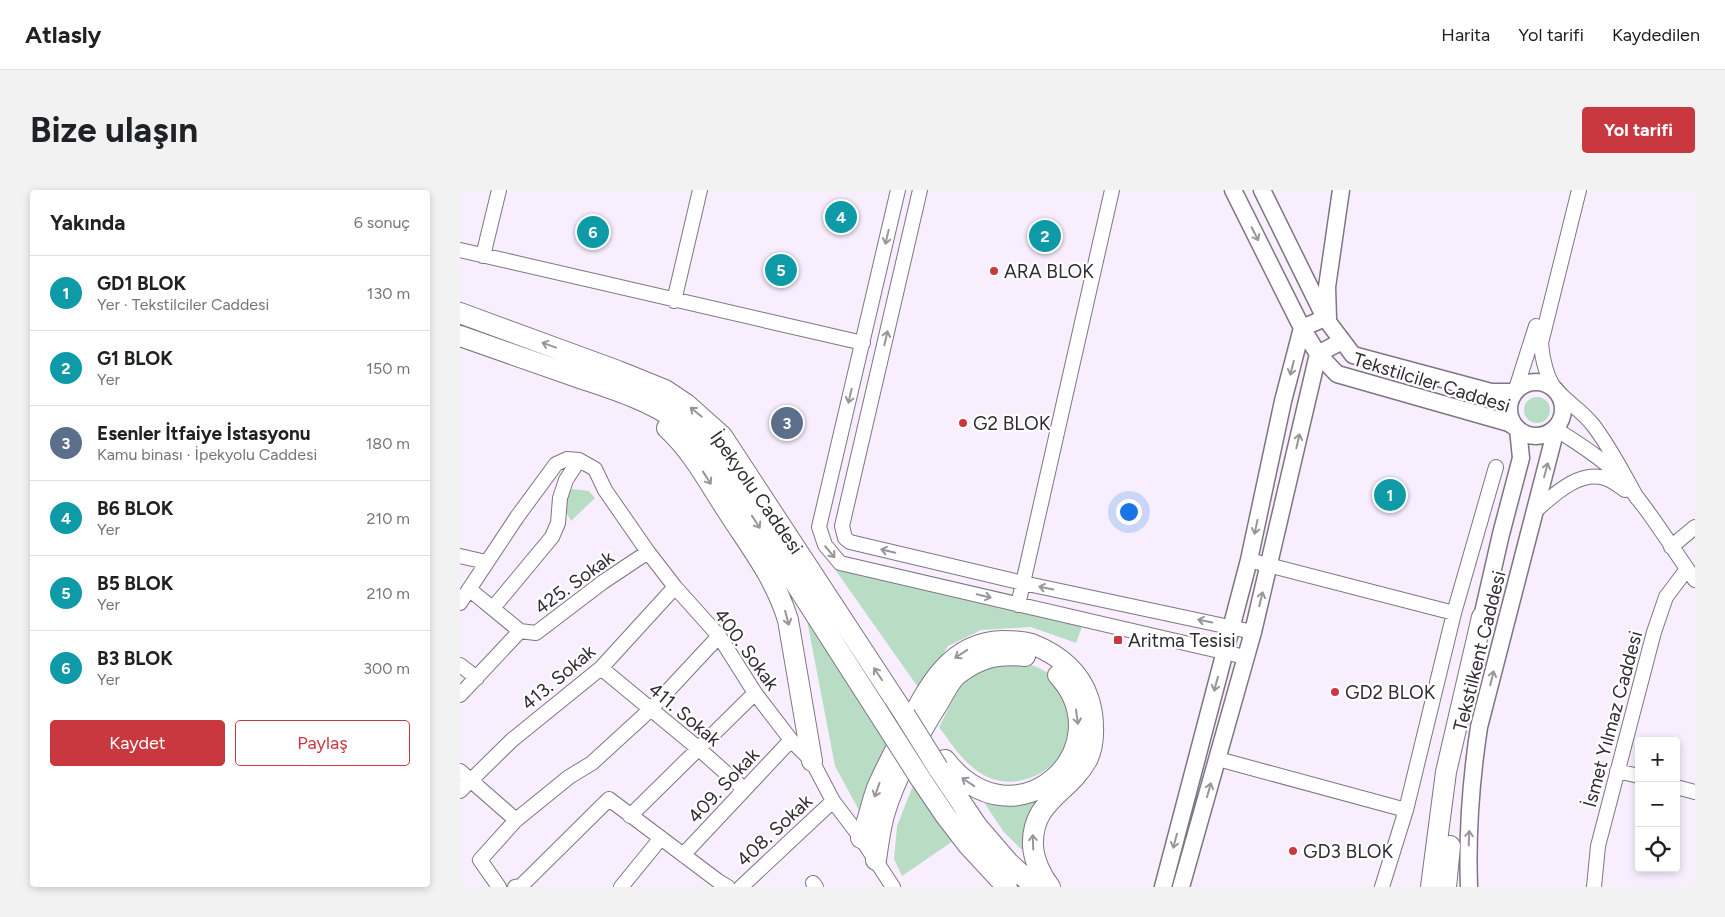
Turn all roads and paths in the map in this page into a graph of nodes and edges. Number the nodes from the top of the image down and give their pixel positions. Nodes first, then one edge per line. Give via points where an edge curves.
1 (499, 190) edge
2 (700, 190) edge
3 (898, 190) edge
4 (920, 190) edge
5 (1112, 190) edge
6 (1233, 190) edge
7 (1262, 190) edge
8 (1341, 190) edge
9 (1571, 190) edge
10 (1579, 190) edge
11 (460, 250) edge
12 (484, 256) junction
13 (674, 301) junction
14 (460, 313) edge
15 (1327, 320) junction
16 (1302, 328) junction
17 (460, 336) edge
18 (1342, 341) junction
19 (863, 343) junction
20 (1318, 354) junction
21 (1556, 391) junction
22 (1515, 392) junction
23 (625, 394) junction
24 (1518, 429) junction
25 (1556, 429) junction
26 (580, 460) junction
27 (1496, 467) dead end
28 (1636, 498) junction
29 (1535, 511) junction
30 (1695, 527) edge
31 (1670, 546) junction
32 (648, 552) junction
33 (460, 556) edge
34 (1249, 560) junction
35 (486, 562) junction
36 (1269, 566) junction
37 (1691, 575) edge
38 (1023, 583) junction
39 (675, 587) junction
40 (469, 588) junction
41 (460, 602) edge
42 (1018, 604) junction
43 (492, 608) junction
44 (1454, 613) junction
45 (1482, 617) junction
46 (1231, 626) junction
47 (520, 631) junction
48 (1253, 632) junction
49 (718, 636) junction
50 (1225, 651) junction
51 (1245, 657) junction
52 (460, 665) edge
53 (601, 668) junction
54 (476, 678) junction
55 (755, 693) junction
56 (460, 695) edge
57 (651, 709) junction
58 (791, 740) junction
59 (699, 750) junction
60 (1198, 754) junction
61 (1218, 759) junction
62 (812, 761) junction
63 (942, 764) junction
64 (1617, 771) junction
65 (1635, 775) edge
66 (465, 776) edge
67 (1680, 788) edge
68 (744, 789) junction
69 (460, 791) edge
70 (1695, 792) edge
71 (833, 801) junction
72 (1406, 810) junction
73 (630, 816) junction
74 (516, 820) junction
75 (661, 838) junction
76 (862, 838) junction
77 (683, 855) junction
78 (876, 860) junction
79 (720, 885) edge
80 (500, 887) edge
81 (515, 887) edge
82 (621, 887) edge
83 (741, 887) edge
84 (892, 887) edge
85 (1007, 887) edge
86 (1035, 887) edge
87 (1050, 887) edge
88 (1163, 887) edge
89 (1181, 887) edge
90 (1382, 887) edge
91 (1431, 887) edge
92 (1446, 887) edge
93 (1469, 887) edge
94 (1594, 887) edge

1 - 12 street
2 - 13 street
3 -> 19 street
38 -> 4 street via 850,542 843,532
5 - 38 street
6 -> 16 main road, Tekstilciler Caddesi
7 - 15 main road, Tekstilciler Caddesi
8 - 15 main road via 1327,287
9 - 22 street, Tekstilkent Caddesi
10 - 21 street, Tekstilkent Caddesi via 1541,343 1544,366
11 - 12 street
12 - 13 street
13 - 19 street
63 -> 14 highway, İpekyolu Caddesi, bridge via 923,731 905,714 722,436 704,419 665,390
15 - 16 main road
15 - 18 main road, Tekstilciler Caddesi
16 - 20 main road, Tekstilciler Caddesi
16 -> 34 main road
17 - 23 highway, İpekyolu Caddesi
18 - 20 main road
18 - 22 main road, Tekstilciler Caddesi via 1353,355 1491,392
19 -> 42 street via 819,527 825,545 840,563
20 - 24 main road, Tekstilciler Caddesi via 1337,374 1508,423
36 -> 20 main road
21 - 22 main road via 1551,386 1536,382
21 - 25 main road, Tekstilkent Caddesi via 1562,398 1564,415
21 - 28 street via 1592,424 1614,456
22 - 24 main road, Tekstilkent Caddesi via 1509,407
23 -> 62 highway via 671,431 692,455 771,576 788,620
23 -> 85 highway, İpekyolu Caddesi, bridge via 674,419 711,454 920,778 968,845
24 - 25 main road via 1533,436 1549,434
24 - 45 main road, Tekstilkent Caddesi via 1521,458
25 - 28 street via 1602,461
29 -> 25 main road, Tekstilkent Caddesi
26 - 32 street, 400. Sokak via 595,470
26 - 35 street via 567,459 556,464
26 - 43 street via 566,480 552,537
27 - 44 street
28 - 29 street via 1604,478 1586,478 1561,489
28 - 31 street
93 -> 29 main road, Tekstilkent Caddesi via 1472,778 1479,727
30 - 31 street
31 - 37 street
32 - 39 street, 400. Sokak
32 - 47 street, 425. Sokak via 536,633
33 - 35 street
34 - 36 street
34 - 46 main road
35 - 40 street
36 - 44 street
48 -> 36 main road
37 - 64 street, İsmet Yılmaz Caddesi via 1666,597
38 - 42 street
46 -> 38 street
39 - 49 street, 400. Sokak
39 - 53 street, 413. Sokak
40 - 41 street
40 - 43 street, 425. Sokak
42 - 50 street
43 - 47 street, 425. Sokak
44 - 72 street
45 - 91 highway via 1446,772
45 - 92 highway via 1458,772
46 - 48 street
46 - 50 main road
47 - 54 street, 425. Sokak
48 - 51 main road
49 - 55 street, 400. Sokak
49 - 57 street
50 - 51 street
50 -> 60 main road
51 - 61 main road
52 - 54 street
53 - 57 street, 411. Sokak
53 - 66 street, 413. Sokak
54 - 56 street, 425. Sokak
55 - 58 street, 400. Sokak
55 - 59 street
57 - 59 street, 411. Sokak
57 - 74 street via 592,763 569,777
58 - 62 street, 400. Sokak
58 - 68 street, 409. Sokak
59 - 68 street, 411. Sokak
59 - 73 street
60 - 61 main road
60 -> 88 main road
61 - 72 street
89 -> 61 main road
62 - 71 street, 400. Sokak
78 -> 63 highway via 884,815 893,791 928,719 955,676 972,664 1007,654 1031,657 1048,666 1069,688 1079,720 1077,739 1064,768 1041,788 1014,795 996,794 977,788
63 - 86 highway via 977,826
64 - 65 street
64 - 94 street, İsmet Yılmaz Caddesi via 1598,846
66 - 69 street, 413. Sokak
66 - 74 street
67 - 70 street
68 - 77 street, 409. Sokak
71 - 76 street, 400. Sokak
71 - 83 street, 408. Sokak
72 - 90 street
73 - 75 street
73 - 81 street via 609,799 521,886
74 - 80 street via 480,860
75 - 77 street
75 - 82 street
76 - 78 street, 400. Sokak
87 -> 76 highway via 1033,851 1032,834 1043,808 1066,788 1088,759 1093,717 1088,696 1069,666 1050,652 1030,644 1009,641 975,646 949,662 936,676 881,780
77 - 79 street
78 - 84 street, 400. Sokak

